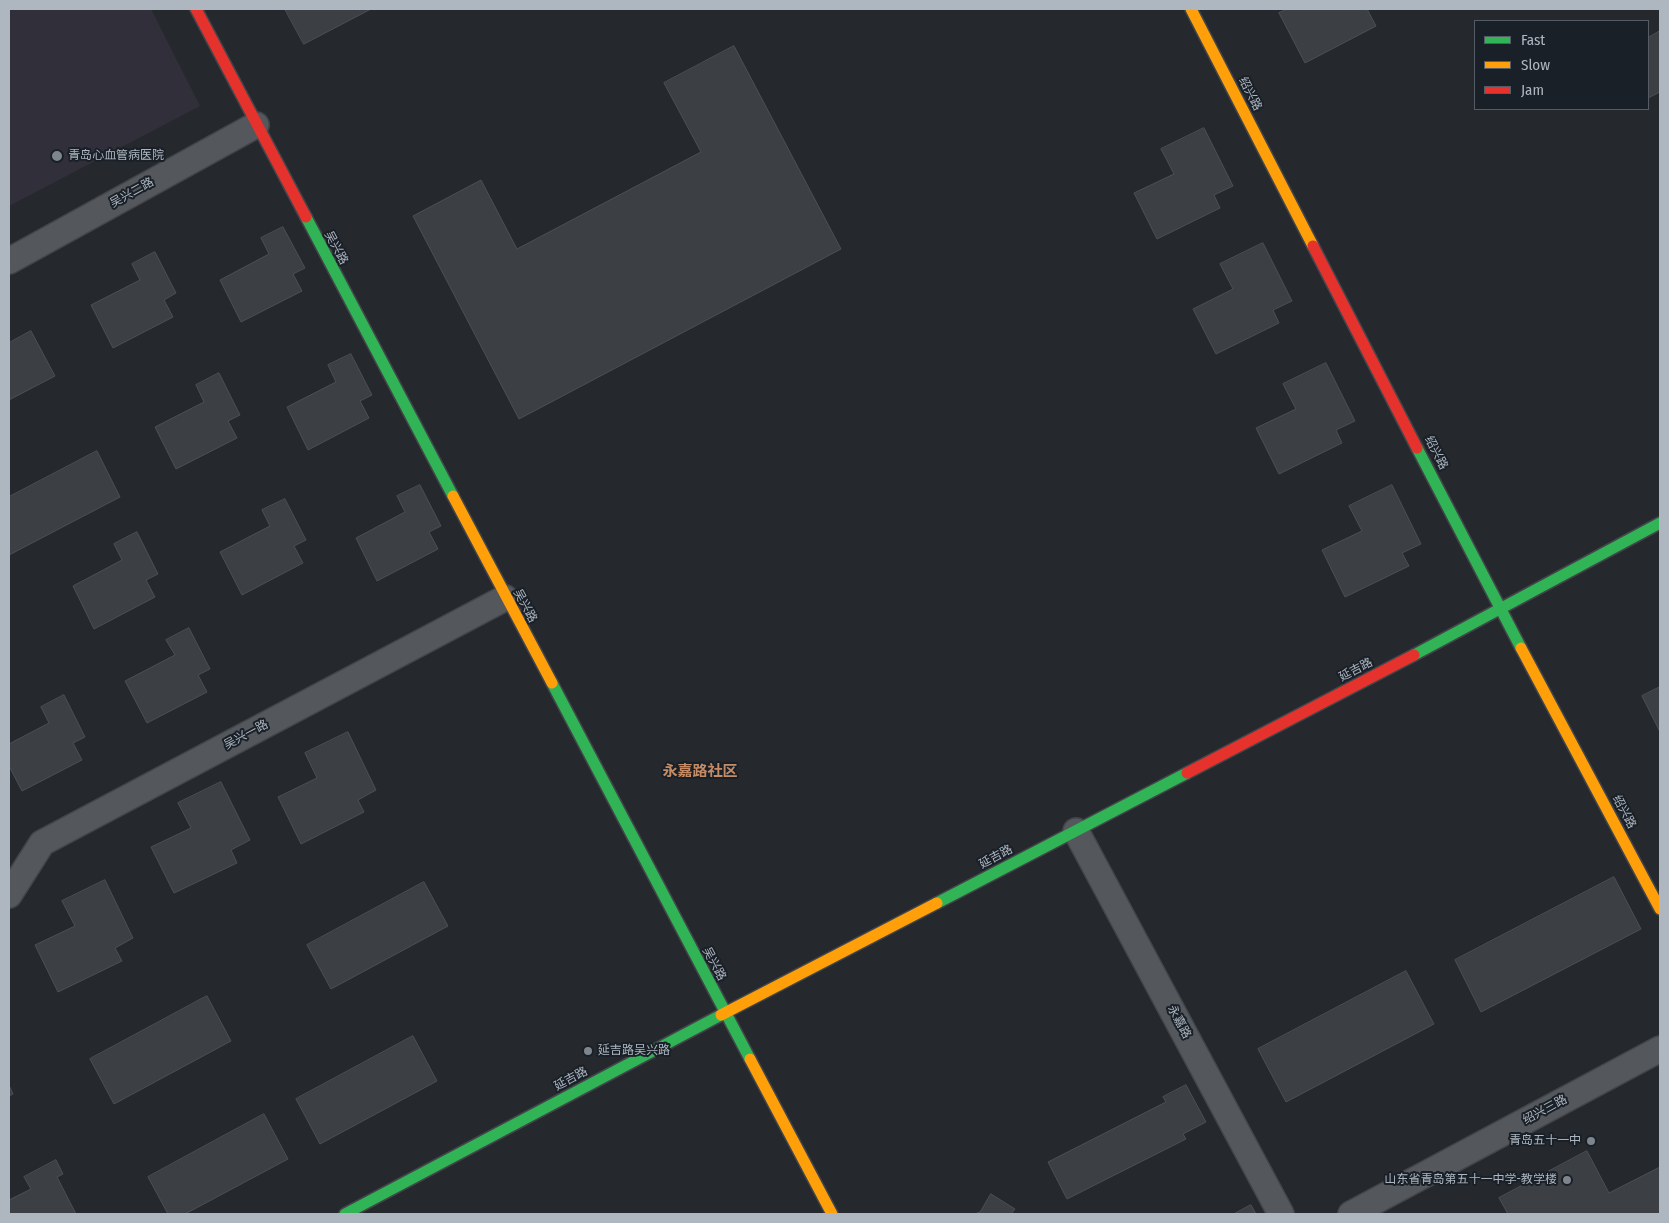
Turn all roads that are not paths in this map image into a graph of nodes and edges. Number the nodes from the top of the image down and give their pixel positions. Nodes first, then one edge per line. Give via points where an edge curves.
1 (196, 9) edge
2 (1191, 9) edge
3 (256, 125) junction
4 (9, 261) edge
5 (1660, 523) edge
6 (505, 598) junction
7 (1502, 610) junction
8 (1076, 831) junction
9 (9, 895) edge
10 (1660, 909) edge
11 (725, 1013) junction
12 (1660, 1049) edge
13 (345, 1214) edge
14 (832, 1214) edge
15 (1281, 1214) edge
16 (1351, 1214) edge

1 - 3 street, 吴兴路
2 - 7 street, 绍兴路
3 - 4 street, 吴兴二路
3 - 6 street, 吴兴路
5 - 7 street, 延吉路
6 - 9 street, 吴兴一路 via 42,843
6 - 11 street, 吴兴路
7 - 8 street, 延吉路
7 - 10 street, 绍兴路
8 - 11 street, 延吉路
8 - 15 street, 永嘉路
11 - 13 street, 延吉路
11 - 14 street, 吴兴路
12 - 16 street, 绍兴三路

